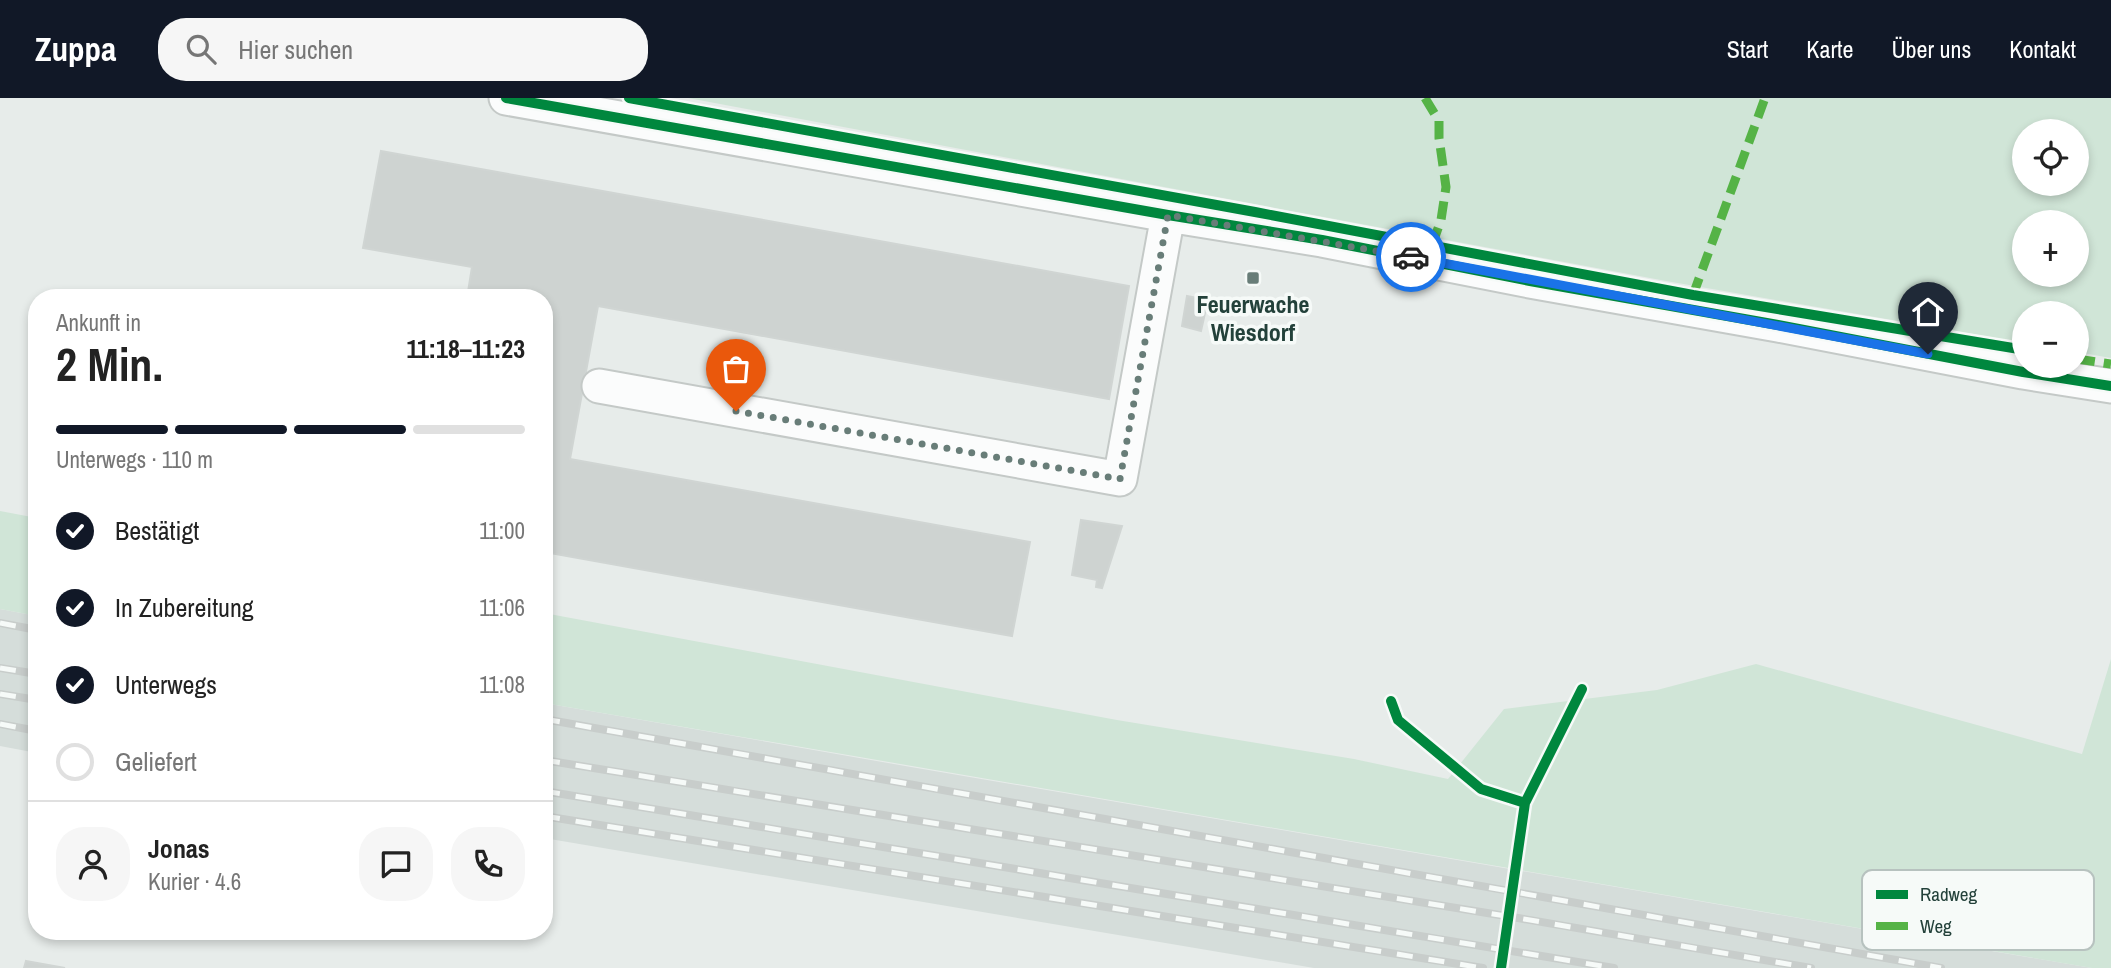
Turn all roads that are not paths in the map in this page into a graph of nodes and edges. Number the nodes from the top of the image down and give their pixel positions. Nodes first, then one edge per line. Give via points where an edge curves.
1 (506, 98) edge
2 (1168, 215) junction
3 (598, 386) dead end
4 (2111, 386) edge

1 - 2 street
2 - 3 street via 1120,479
2 - 4 street

